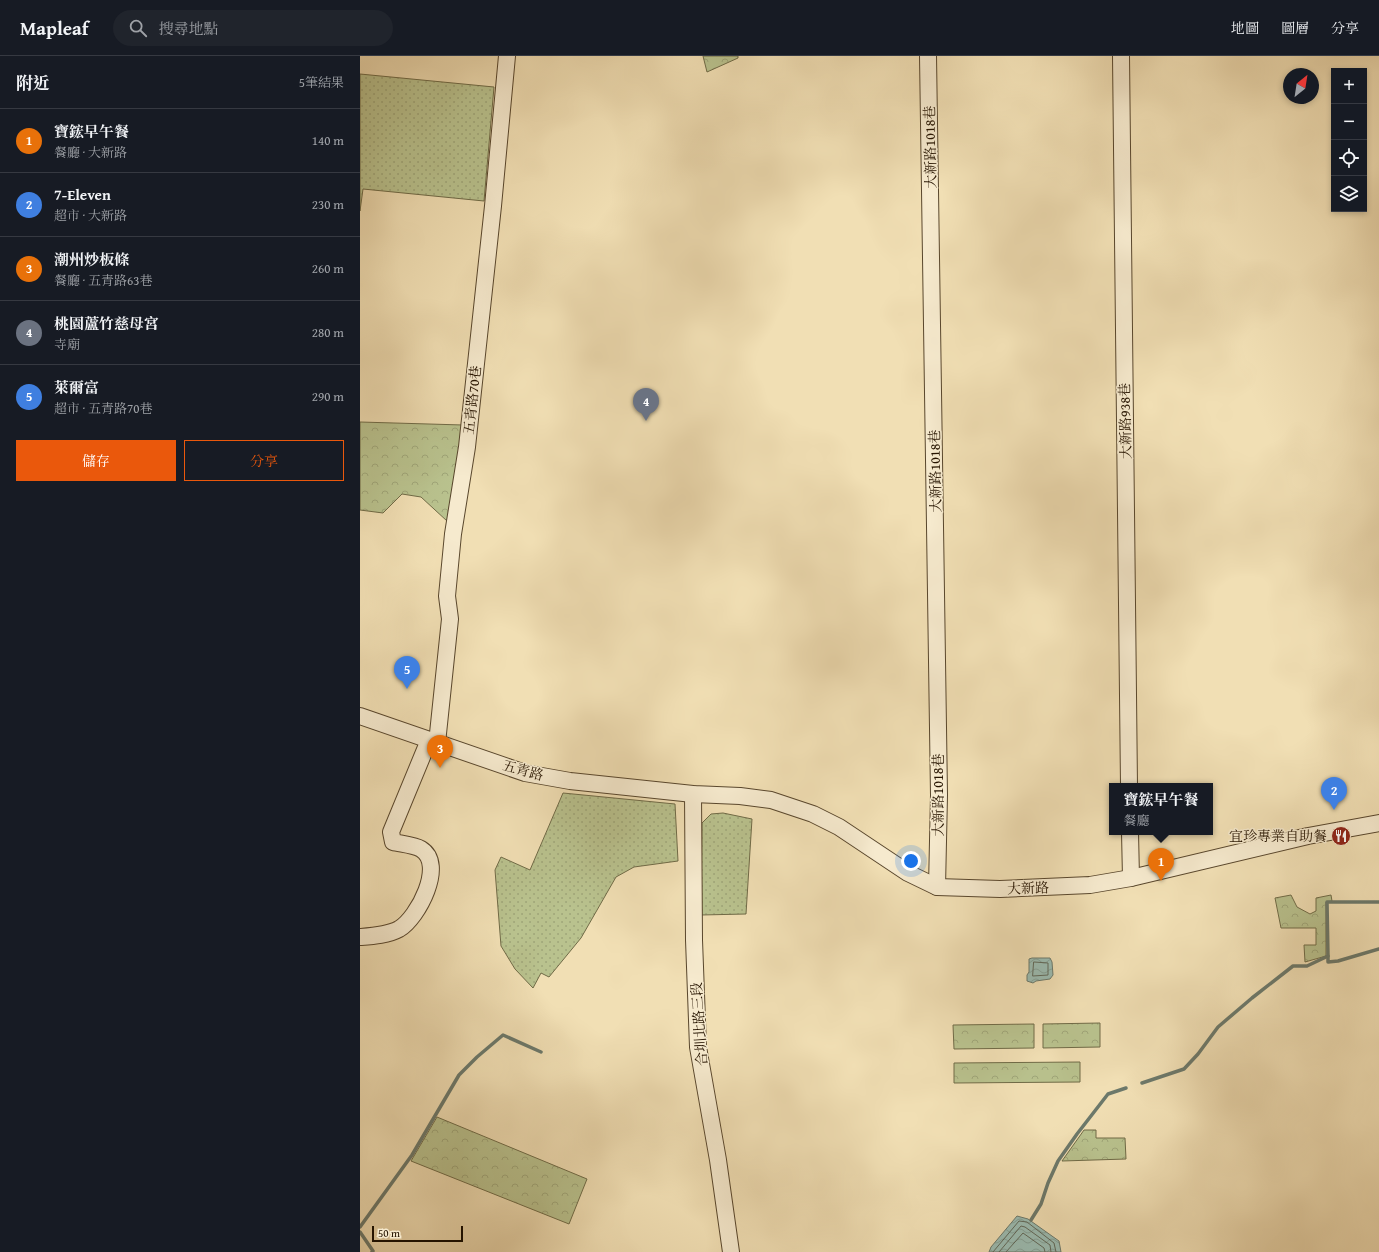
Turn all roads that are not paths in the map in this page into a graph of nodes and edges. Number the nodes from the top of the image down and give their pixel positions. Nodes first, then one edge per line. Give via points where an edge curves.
1 (507, 56) edge
2 (928, 56) edge
3 (1121, 56) edge
4 (360, 716) edge
5 (433, 741) junction
6 (1129, 783) edge
7 (693, 794) junction
8 (1379, 823) edge
9 (1130, 835) edge
10 (1132, 878) junction
11 (937, 887) junction
12 (360, 937) edge
13 (731, 1252) edge

1 - 5 street, 五青路70巷 via 467,448 447,588 450,619
2 - 11 street, 大新路1018巷 via 939,795
3 - 6 street, 大新路938巷
4 - 5 street, 五青路
5 - 7 street, 五青路 via 525,773 570,781
5 - 12 street, 五青路70巷 via 391,832 394,842 420,849 427,856 431,872 426,895 416,913 399,929 380,935
7 - 11 street, 大新路 via 770,800 813,814 838,827 908,873
7 - 13 street, 合圳北路三段 via 698,1046
8 - 10 street, 大新路 via 1308,836
9 - 10 street
10 - 11 street, 大新路 via 1090,885 1033,888

